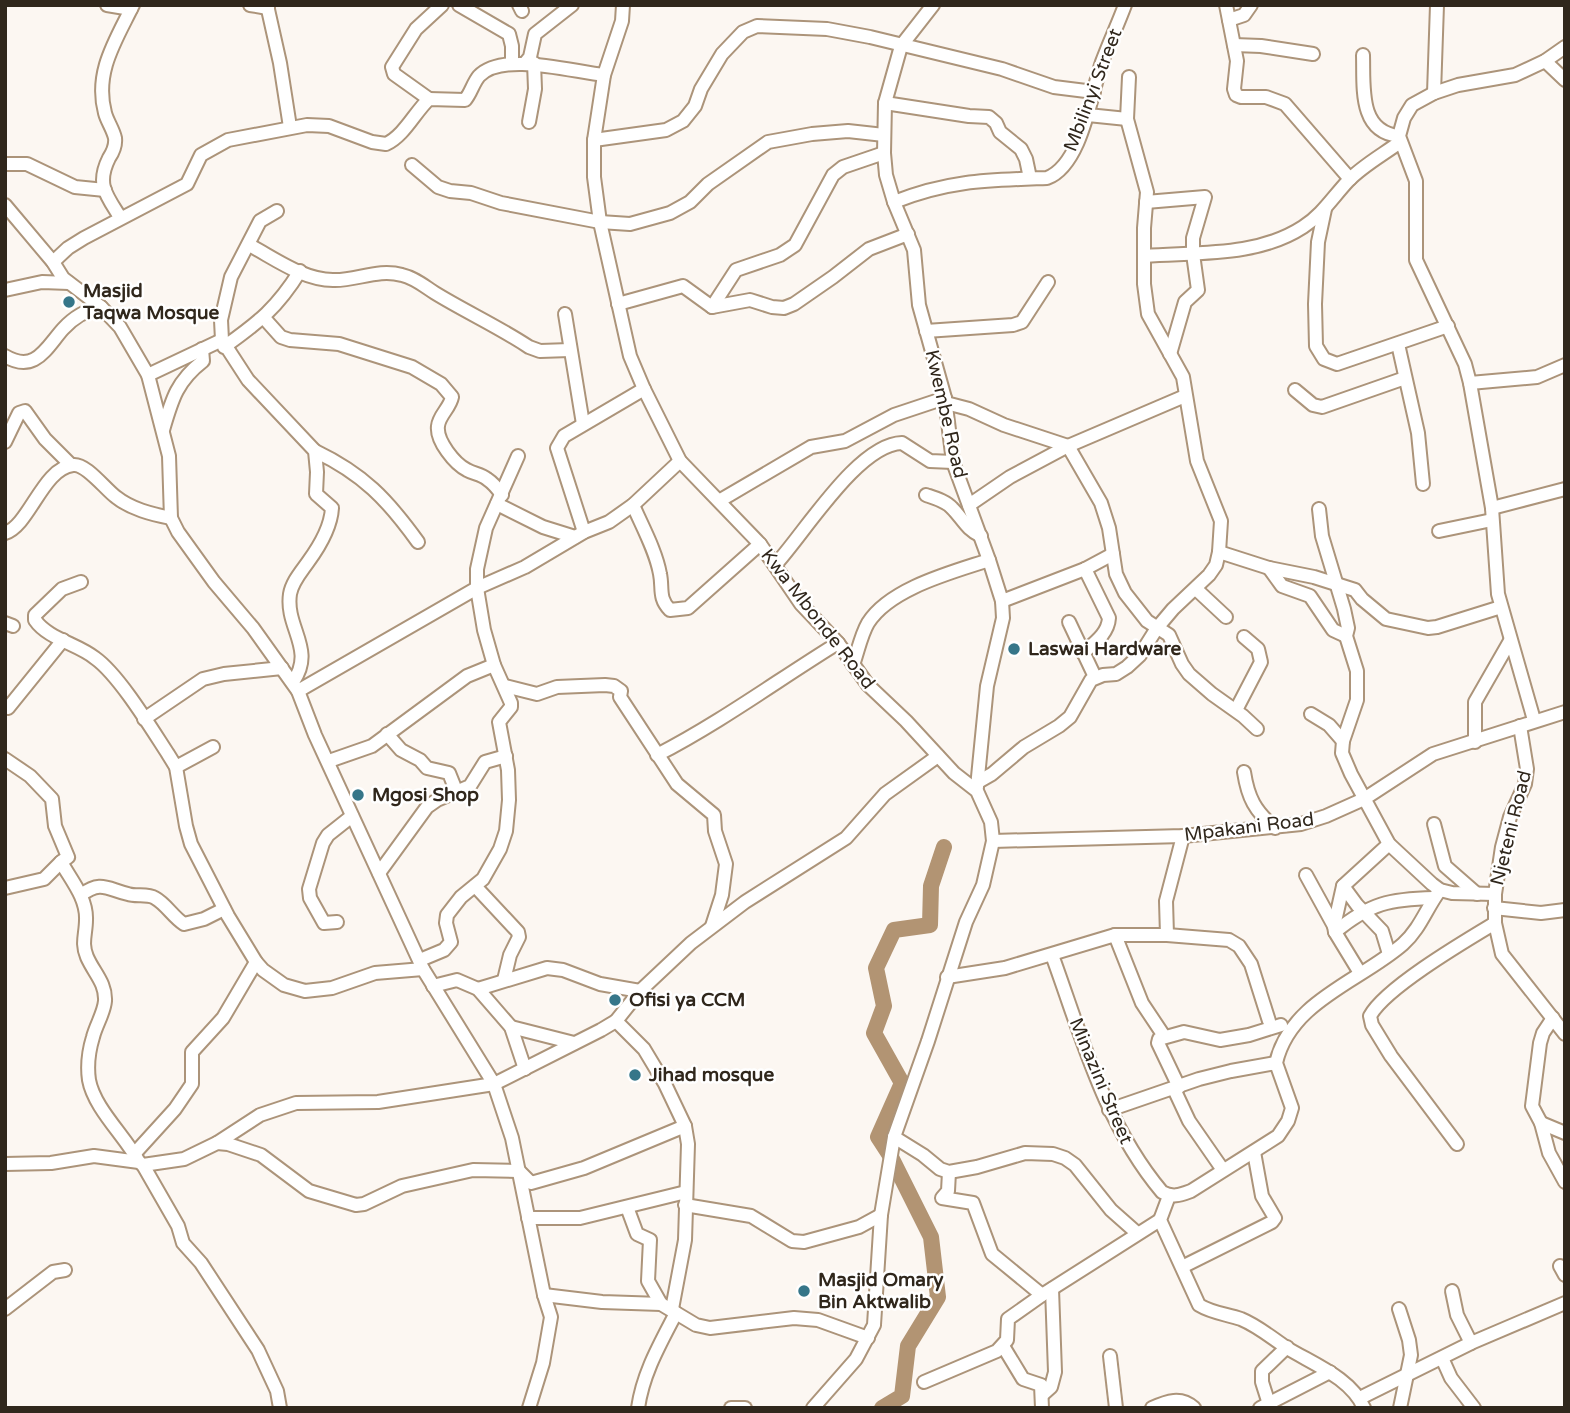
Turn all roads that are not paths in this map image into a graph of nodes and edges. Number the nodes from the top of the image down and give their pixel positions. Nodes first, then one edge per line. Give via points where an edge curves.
1 (107, 5) edge
2 (250, 5) edge
3 (442, 5) edge
4 (459, 5) edge
5 (572, 5) edge
6 (623, 5) edge
7 (933, 5) edge
8 (1125, 5) edge
9 (1226, 5) edge
10 (1251, 5) edge
11 (1437, 5) edge
12 (132, 7) edge
13 (267, 7) edge
14 (1229, 20) junction
15 (1234, 45) junction
16 (901, 46) junction
17 (1565, 47) edge
18 (1313, 54) dead end
19 (1363, 55) dead end
20 (1545, 61) junction
21 (523, 63) junction
22 (604, 75) junction
23 (1129, 77) dead end
24 (1565, 80) edge
25 (1094, 92) junction
26 (1434, 93) junction
27 (429, 99) junction
28 (885, 103) junction
29 (1088, 115) junction
30 (1127, 119) junction
31 (529, 122) dead end
32 (290, 127) junction
33 (884, 135) junction
34 (1400, 139) junction
35 (593, 140) junction
36 (884, 153) junction
37 (5, 164) edge
38 (412, 165) dead end
39 (1030, 178) junction
40 (1350, 178) junction
41 (105, 190) junction
42 (894, 202) junction
43 (1146, 202) junction
44 (5, 205) edge
45 (1325, 209) junction
46 (277, 211) dead end
47 (120, 217) junction
48 (600, 222) junction
49 (908, 234) junction
50 (248, 245) junction
51 (1193, 254) junction
52 (1145, 256) junction
53 (53, 262) junction
54 (300, 271) junction
55 (1048, 282) dead end
56 (69, 283) junction
57 (5, 290) edge
58 (618, 304) junction
59 (101, 307) junction
60 (712, 307) junction
61 (565, 314) dead end
62 (264, 318) junction
63 (1448, 326) junction
64 (926, 331) junction
65 (223, 344) junction
66 (1398, 344) junction
67 (202, 349) junction
68 (570, 350) junction
69 (1170, 354) junction
70 (5, 356) edge
71 (1565, 365) edge
72 (148, 375) junction
73 (1405, 378) junction
74 (1470, 383) junction
75 (645, 389) junction
76 (1295, 390) dead end
77 (1185, 396) junction
78 (945, 400) junction
79 (583, 424) junction
80 (163, 430) junction
81 (5, 442) edge
82 (1068, 446) junction
83 (315, 451) junction
84 (518, 456) dead end
85 (680, 461) junction
86 (953, 462) junction
87 (71, 465) junction
88 (1423, 484) dead end
89 (1565, 489) edge
90 (926, 495) dead end
91 (500, 499) junction
92 (719, 501) junction
93 (633, 505) junction
94 (968, 505) junction
95 (1319, 509) dead end
96 (1492, 514) junction
97 (171, 518) junction
98 (1439, 531) dead end
99 (5, 533) edge
100 (579, 535) junction
101 (981, 536) junction
102 (418, 542) dead end
103 (760, 544) junction
104 (1219, 552) junction
105 (1114, 554) junction
106 (989, 560) junction
107 (775, 565) junction
108 (1269, 568) junction
109 (1085, 569) junction
110 (81, 582) dead end
111 (1336, 583) junction
112 (477, 588) junction
113 (1196, 589) junction
114 (1002, 601) junction
115 (1501, 607) junction
116 (1226, 617) dead end
117 (1069, 622) dead end
118 (1157, 628) junction
119 (1244, 636) dead end
120 (1346, 636) junction
121 (63, 640) junction
122 (1510, 641) junction
123 (838, 643) junction
124 (1083, 653) junction
125 (494, 665) junction
126 (853, 665) junction
127 (282, 668) junction
128 (1095, 677) junction
129 (505, 686) junction
130 (296, 687) junction
131 (8, 708) dead end
132 (1236, 710) junction
133 (1565, 712) edge
134 (1311, 714) dead end
135 (144, 719) junction
136 (1534, 720) junction
137 (1520, 726) junction
138 (1257, 729) dead end
139 (387, 734) junction
140 (1343, 741) junction
141 (1475, 742) junction
142 (213, 747) dead end
143 (657, 755) junction
144 (506, 756) junction
145 (938, 756) junction
146 (5, 759) edge
147 (329, 761) junction
148 (176, 767) junction
149 (1244, 772) dead end
150 (977, 787) junction
151 (457, 793) junction
152 (1364, 799) junction
153 (352, 816) junction
154 (1434, 824) dead end
155 (1275, 828) junction
156 (1183, 836) junction
157 (993, 841) junction
158 (1389, 844) junction
159 (61, 862) junction
160 (379, 873) junction
161 (1306, 876) dead end
162 (475, 886) junction
163 (1343, 886) junction
164 (5, 888) edge
165 (1437, 894) junction
166 (1477, 894) junction
167 (1495, 894) junction
168 (82, 895) junction
169 (1494, 908) junction
170 (224, 909) junction
171 (1565, 910) edge
172 (1364, 911) junction
173 (337, 922) dead end
174 (1495, 923) junction
175 (712, 926) junction
176 (1335, 929) junction
177 (1167, 934) junction
178 (1115, 935) junction
179 (1052, 954) junction
180 (1389, 954) junction
181 (256, 962) junction
182 (421, 964) junction
183 (1360, 973) junction
184 (947, 977) junction
185 (504, 980) junction
186 (433, 986) junction
187 (478, 989) junction
188 (640, 991) junction
189 (1553, 1018) junction
190 (616, 1021) junction
191 (511, 1027) junction
192 (1565, 1034) edge
193 (1164, 1036) junction
194 (574, 1043) junction
195 (1276, 1063) junction
196 (525, 1069) junction
197 (494, 1084) junction
198 (1177, 1088) junction
199 (1109, 1110) junction
200 (1541, 1123) junction
201 (685, 1126) junction
202 (1565, 1133) edge
203 (894, 1137) junction
204 (217, 1143) junction
205 (1457, 1144) dead end
206 (1254, 1152) junction
207 (139, 1160) junction
208 (5, 1164) edge
209 (1223, 1170) junction
210 (519, 1171) junction
211 (949, 1172) junction
212 (1565, 1182) edge
213 (1169, 1196) junction
214 (686, 1198) junction
215 (627, 1207) junction
216 (881, 1215) junction
217 (528, 1218) junction
218 (1160, 1220) junction
219 (1137, 1233) junction
220 (1184, 1266) junction
221 (65, 1270) dead end
222 (1452, 1291) dead end
223 (1047, 1292) junction
224 (544, 1295) junction
225 (1565, 1303) edge
226 (5, 1309) edge
227 (670, 1309) junction
228 (1399, 1309) dead end
229 (868, 1338) junction
230 (1471, 1343) junction
231 (1003, 1346) junction
232 (1287, 1347) junction
233 (1110, 1356) dead end
234 (1442, 1358) junction
235 (1330, 1373) junction
236 (1407, 1375) junction
237 (924, 1382) dead end
238 (1042, 1401) edge
239 (1362, 1403) edge
240 (1266, 1406) edge
241 (280, 1408) edge
242 (528, 1408) edge
243 (638, 1408) edge
244 (732, 1408) edge
245 (745, 1408) edge
246 (813, 1408) edge
247 (1116, 1408) edge
248 (1152, 1408) edge
249 (1194, 1408) edge
250 (1400, 1408) edge
251 (1474, 1408) edge

1 - 12 street
2 - 13 street
3 - 27 street via 416,29 392,67 394,74
4 - 21 street via 509,34
5 - 21 street via 535,34 530,58
6 - 22 street, Kwa Mbonde Road
7 - 16 street, Kwembe Road
8 - 25 street, Mbilinyi Street
9 - 14 street
10 - 14 street via 1244,15
11 - 26 street
12 - 41 street via 103,75 105,111 115,139 101,176
13 - 32 street
14 - 15 street
15 - 18 street
15 - 40 street via 1236,95 1285,104
16 - 25 street via 1002,69 1054,87
16 - 28 street, Kwembe Road
16 - 35 street via 827,29 750,27 722,54 683,121 666,130
17 - 20 street
19 - 34 street via 1364,101 1371,120 1384,134
20 - 24 street
20 - 26 street via 1516,75
21 - 22 street
21 - 27 street via 481,74 465,100
21 - 31 street via 535,89
22 - 35 street, Kwa Mbonde Road
23 - 30 street
25 - 29 street, Mbilinyi Street
26 - 34 street via 1412,105
27 - 32 street via 386,144 329,127
28 - 33 street, Kwembe Road
28 - 39 street via 989,117 1021,149
29 - 30 street
29 - 39 street, Mbilinyi Street via 1061,170 1047,178
30 - 43 street
32 - 47 street via 211,148 201,155 187,184
33 - 36 street, Kwembe Road
33 - 48 street via 848,131 768,142 670,213 630,224
34 - 40 street
34 - 63 street via 1416,181 1416,260
35 - 48 street, Kwa Mbonde Road
36 - 42 street, Kwembe Road
36 - 60 street via 843,167 833,176 795,245 736,270
37 - 41 street via 27,164 75,187
38 - 48 street via 450,191
39 - 42 street, Mbilinyi Street via 955,183
40 - 45 street
41 - 47 street
42 - 49 street, Kwembe Road
43 - 51 street via 1205,197
43 - 52 street
44 - 53 street
45 - 51 street via 1304,227 1264,244
45 - 66 street via 1315,288 1319,353 1337,364
46 - 50 street via 260,221
47 - 53 street
48 - 58 street, Kwa Mbonde Road
49 - 60 street via 869,249 784,308 750,300
49 - 64 street, Kwembe Road via 915,250
50 - 54 street
50 - 65 street via 231,277 221,320
51 - 52 street
51 - 69 street via 1198,290 1185,302
52 - 69 street via 1148,314
53 - 56 street
54 - 62 street
54 - 68 street via 337,281 375,273 401,274 529,347
55 - 64 street via 1022,322
56 - 57 street via 42,282
56 - 59 street
58 - 60 street via 683,286
58 - 75 street, Kwa Mbonde Road via 630,356
59 - 70 street via 72,321 37,358 19,362
59 - 72 street via 120,327
61 - 68 street
62 - 65 street
62 - 91 street via 281,337 339,344 412,367 442,384 452,397 437,429 442,442 466,470 489,480
63 - 66 street
63 - 74 street
64 - 78 street, Kwembe Road
65 - 67 street
65 - 83 street via 270,406
66 - 73 street
67 - 72 street
67 - 80 street via 203,361 180,383
68 - 79 street
69 - 77 street via 1183,377
71 - 74 street via 1537,377
72 - 80 street
73 - 76 street via 1322,407
73 - 88 street via 1418,433
74 - 96 street
75 - 79 street
75 - 85 street, Kwa Mbonde Road
77 - 82 street
77 - 104 street via 1197,461 1221,521
78 - 82 street
78 - 86 street, Kwembe Road
78 - 92 street via 894,415 845,441 811,447
79 - 100 street via 564,436 557,448
80 - 97 street via 169,456
81 - 87 street via 19,413 25,411
82 - 94 street
82 - 105 street via 1101,503
83 - 102 street via 358,474 382,495
83 - 130 street via 316,494 332,511 326,531 290,591 303,656
84 - 91 street
85 - 92 street, Kwa Mbonde Road
85 - 93 street
86 - 94 street, Kwembe Road
86 - 107 street via 930,461 902,443 887,446 856,468
87 - 97 street via 91,473 127,505
87 - 99 street via 58,473 14,529
89 - 96 street
90 - 101 street via 951,506 963,524
91 - 100 street via 543,527
91 - 112 street via 486,528
92 - 103 street, Kwa Mbonde Road
93 - 100 street via 609,523
93 - 103 street via 661,574 660,595 670,610 688,608
94 - 101 street, Kwembe Road
95 - 111 street
96 - 98 street
96 - 115 street
97 - 127 street via 214,582
100 - 112 street
101 - 106 street, Kwembe Road
103 - 107 street, Kwa Mbonde Road
104 - 108 street
104 - 113 street via 1216,565
105 - 109 street
105 - 118 street via 1116,574 1125,593
106 - 114 street, Kwembe Road
106 - 126 street via 924,582 889,603 869,622
107 - 123 street, Kwa Mbonde Road via 801,604
108 - 111 street
108 - 120 street via 1282,586 1310,596 1334,630
109 - 114 street
109 - 124 street via 1109,626
110 - 121 street via 62,589 35,618 38,625
111 - 115 street via 1355,590 1385,619 1428,628
111 - 120 street via 1347,621
112 - 125 street
112 - 130 street
113 - 116 street
113 - 118 street
114 - 150 street, Kwembe Road via 1003,618 985,699
115 - 122 street
117 - 124 street
118 - 128 street via 1140,655 1122,672
118 - 132 street via 1170,635 1189,674
119 - 132 street via 1258,649 1261,662
120 - 140 street via 1357,671 1357,700
121 - 131 street
121 - 135 street via 106,667
122 - 136 street
122 - 141 street via 1475,702
123 - 126 street, Kwa Mbonde Road
123 - 143 street via 722,719
124 - 128 street
125 - 129 street
125 - 139 street via 467,676
126 - 145 street, Kwa Mbonde Road
127 - 130 street
127 - 135 street via 203,679
128 - 150 street via 1070,717 1024,747
129 - 143 street via 537,694 557,687 614,686
129 - 144 street via 511,707 499,722
130 - 147 street
132 - 138 street
133 - 136 street, Mpakani Road
134 - 140 street
135 - 148 street
136 - 137 street, Mpakani Road
137 - 141 street, Mpakani Road
137 - 167 street, Njeteni Road via 1525,783 1510,817
139 - 147 street via 372,746
139 - 151 street via 427,768 449,773
140 - 152 street via 1344,760
141 - 152 street, Mpakani Road via 1433,754
142 - 148 street
143 - 175 street via 677,784 708,808 716,821 726,864
144 - 151 street via 485,762 473,783
144 - 162 street via 506,831 489,869
145 - 150 street, Kwa Mbonde Road
145 - 175 street via 885,794 846,838
146 - 159 street via 30,776 51,799 58,837 68,857
147 - 153 street
148 - 170 street via 191,844
149 - 155 street via 1255,809
150 - 157 street, Kwa Mbonde Road
151 - 160 street via 427,807
152 - 155 street, Mpakani Road via 1314,820
152 - 158 street
153 - 160 street
153 - 173 street via 323,843 309,889 324,923
154 - 166 street via 1445,866
155 - 156 street, Mpakani Road
156 - 157 street, Mpakani Road
156 - 177 street via 1166,901
157 - 184 street, Kwa Mbonde Road via 983,885
158 - 163 street
158 - 165 street
159 - 164 street via 44,879
159 - 168 street
160 - 182 street
161 - 176 street
162 - 182 street via 447,915 449,947
162 - 185 street via 518,932
163 - 172 street
163 - 176 street
165 - 166 street
165 - 172 street via 1399,899
165 - 180 street via 1412,934
166 - 167 street
167 - 169 street, Njeteni Road
168 - 170 street via 102,886 130,895 149,895 184,924
168 - 207 street via 87,919 82,940 105,997 93,1037 89,1080
169 - 171 street via 1541,913
169 - 174 street, Njeteni Road
170 - 181 street
172 - 176 street
172 - 180 street via 1382,931
174 - 189 street, Njeteni Road via 1502,954
174 - 205 street via 1410,979 1370,1016 1391,1056
175 - 188 street
176 - 183 street
177 - 178 street
177 - 193 street via 1229,940 1239,946 1275,1023 1249,1035 1220,1040 1184,1032
178 - 179 street
178 - 193 street via 1142,1003
179 - 184 street via 1006,968
179 - 199 street, Minazini Street
180 - 183 street
181 - 182 street via 284,985 305,991
181 - 207 street via 223,1018 192,1052 192,1084
182 - 186 street
183 - 195 street via 1291,1028
184 - 203 street, Kwa Mbonde Road
185 - 187 street
185 - 188 street via 547,968
186 - 187 street via 457,980
186 - 197 street
187 - 191 street
188 - 190 street
189 - 192 street, Njeteni Road
189 - 200 street via 1543,1033 1533,1102
190 - 194 street
190 - 201 street via 644,1049
191 - 194 street
191 - 196 street
193 - 198 street via 1158,1043
194 - 196 street
195 - 198 street
195 - 206 street via 1292,1108 1278,1136
196 - 197 street
197 - 204 street via 378,1102 296,1103 260,1115
197 - 210 street
198 - 199 street
198 - 209 street via 1189,1121
199 - 213 street, Minazini Street via 1146,1173
200 - 202 street
200 - 212 street via 1549,1153
201 - 210 street via 584,1168 531,1183
201 - 214 street
203 - 211 street
203 - 216 street, Kwa Mbonde Road
204 - 207 street via 184,1159
204 - 210 street via 261,1155 309,1191 356,1205 402,1186 473,1170
206 - 209 street
206 - 220 street via 1262,1196 1275,1218
207 - 208 street via 94,1156
207 - 241 street via 178,1226 183,1243 258,1350
209 - 213 street via 1191,1192
210 - 217 street
211 - 219 street via 1025,1153 1053,1154 1075,1165 1111,1210
211 - 223 street via 942,1198 974,1203 992,1254
213 - 218 street
214 - 215 street
214 - 216 street via 751,1216 792,1241 859,1227
214 - 227 street via 685,1240
215 - 217 street via 579,1218
215 - 227 street via 637,1234 650,1240 648,1281
216 - 229 street, Kwa Mbonde Road via 876,1317
217 - 224 street
218 - 219 street
218 - 220 street
219 - 223 street
220 - 232 street via 1199,1305 1265,1331
221 - 226 street via 53,1272
222 - 230 street via 1457,1315
223 - 231 street via 1009,1319
223 - 238 street via 1055,1372
224 - 227 street
224 - 242 street via 551,1317
225 - 230 street
227 - 229 street via 710,1328 794,1318 818,1320
227 - 243 street via 640,1390
228 - 236 street via 1411,1347
229 - 246 street, Kwa Mbonde Road via 856,1359
230 - 234 street
231 - 237 street
231 - 238 street via 1023,1379 1041,1385
232 - 235 street
232 - 240 street via 1262,1371
233 - 247 street
234 - 236 street
234 - 251 street
235 - 239 street
235 - 240 street
236 - 239 street
236 - 250 street
244 - 245 street
248 - 249 street via 1180,1400

